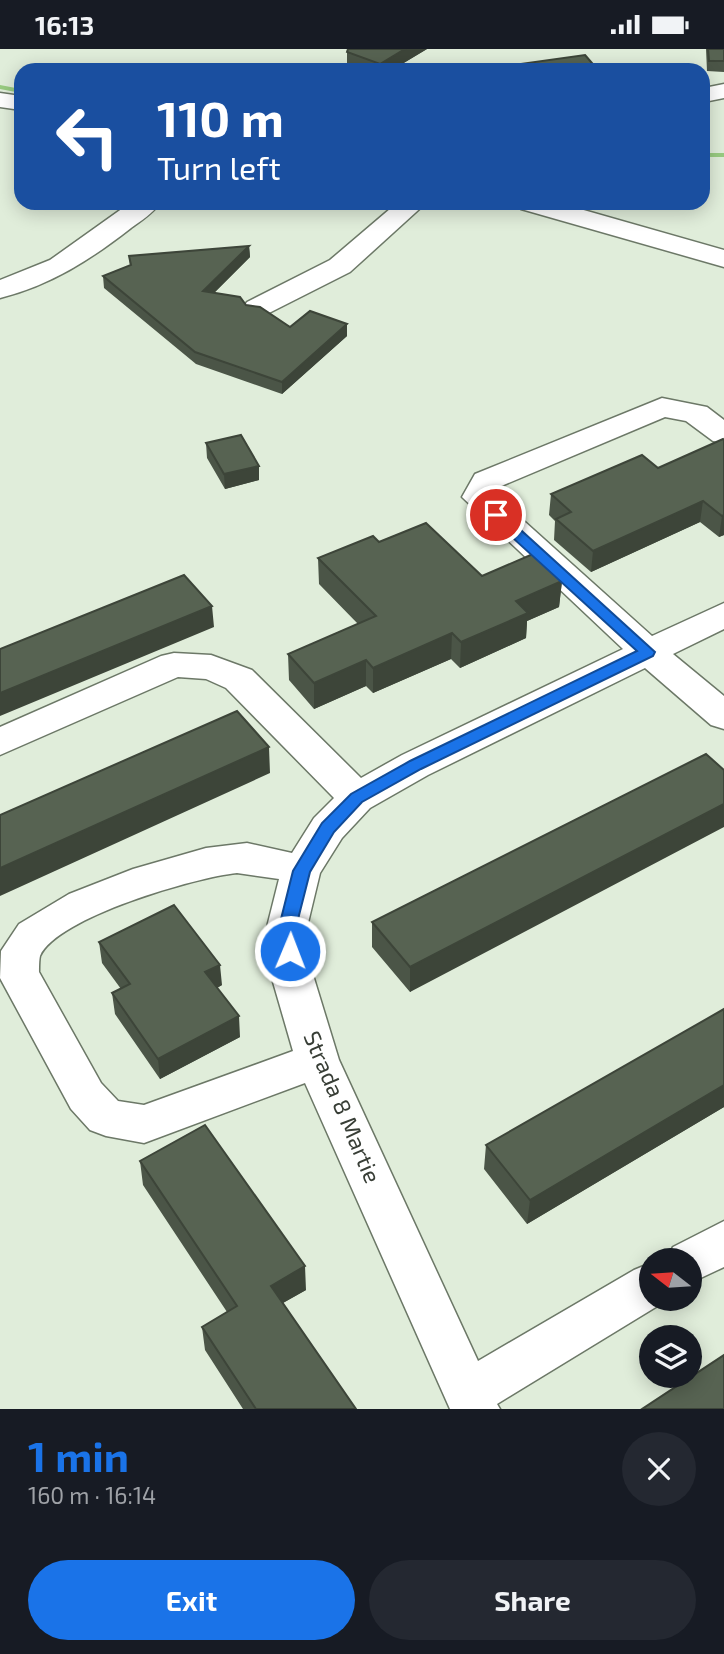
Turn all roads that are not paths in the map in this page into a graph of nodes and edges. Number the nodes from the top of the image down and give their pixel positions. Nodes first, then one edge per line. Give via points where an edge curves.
1 (138, 210) edge
2 (405, 210) edge
3 (554, 210) edge
4 (724, 259) edge
5 (0, 289) edge
6 (257, 308) edge
7 (724, 434) edge
8 (724, 615) edge
9 (648, 652) junction
10 (724, 716) edge
11 (0, 742) edge
12 (357, 798) junction
13 (301, 871) junction
14 (317, 1060) junction
15 (724, 1242) edge
16 (702, 1255) edge
17 (639, 1293) edge
18 (472, 1401) edge

1 - 5 street via 66,264
2 - 6 street via 340,266
3 - 4 street
7 - 9 street via 696,414 662,407 486,481 478,498
8 - 9 street, Strada 8 Martie
9 - 10 street
9 - 12 street, Strada 8 Martie
11 - 12 street via 174,665 211,667 239,679
12 - 13 street, Strada 8 Martie via 328,828
13 - 14 street, Strada 8 Martie via 287,927 292,975
13 - 14 street via 263,860 229,858 115,888 44,926 21,951 18,973 86,1096 106,1117 144,1124
14 - 18 street, Strada 8 Martie
15 - 16 street
17 - 18 street

